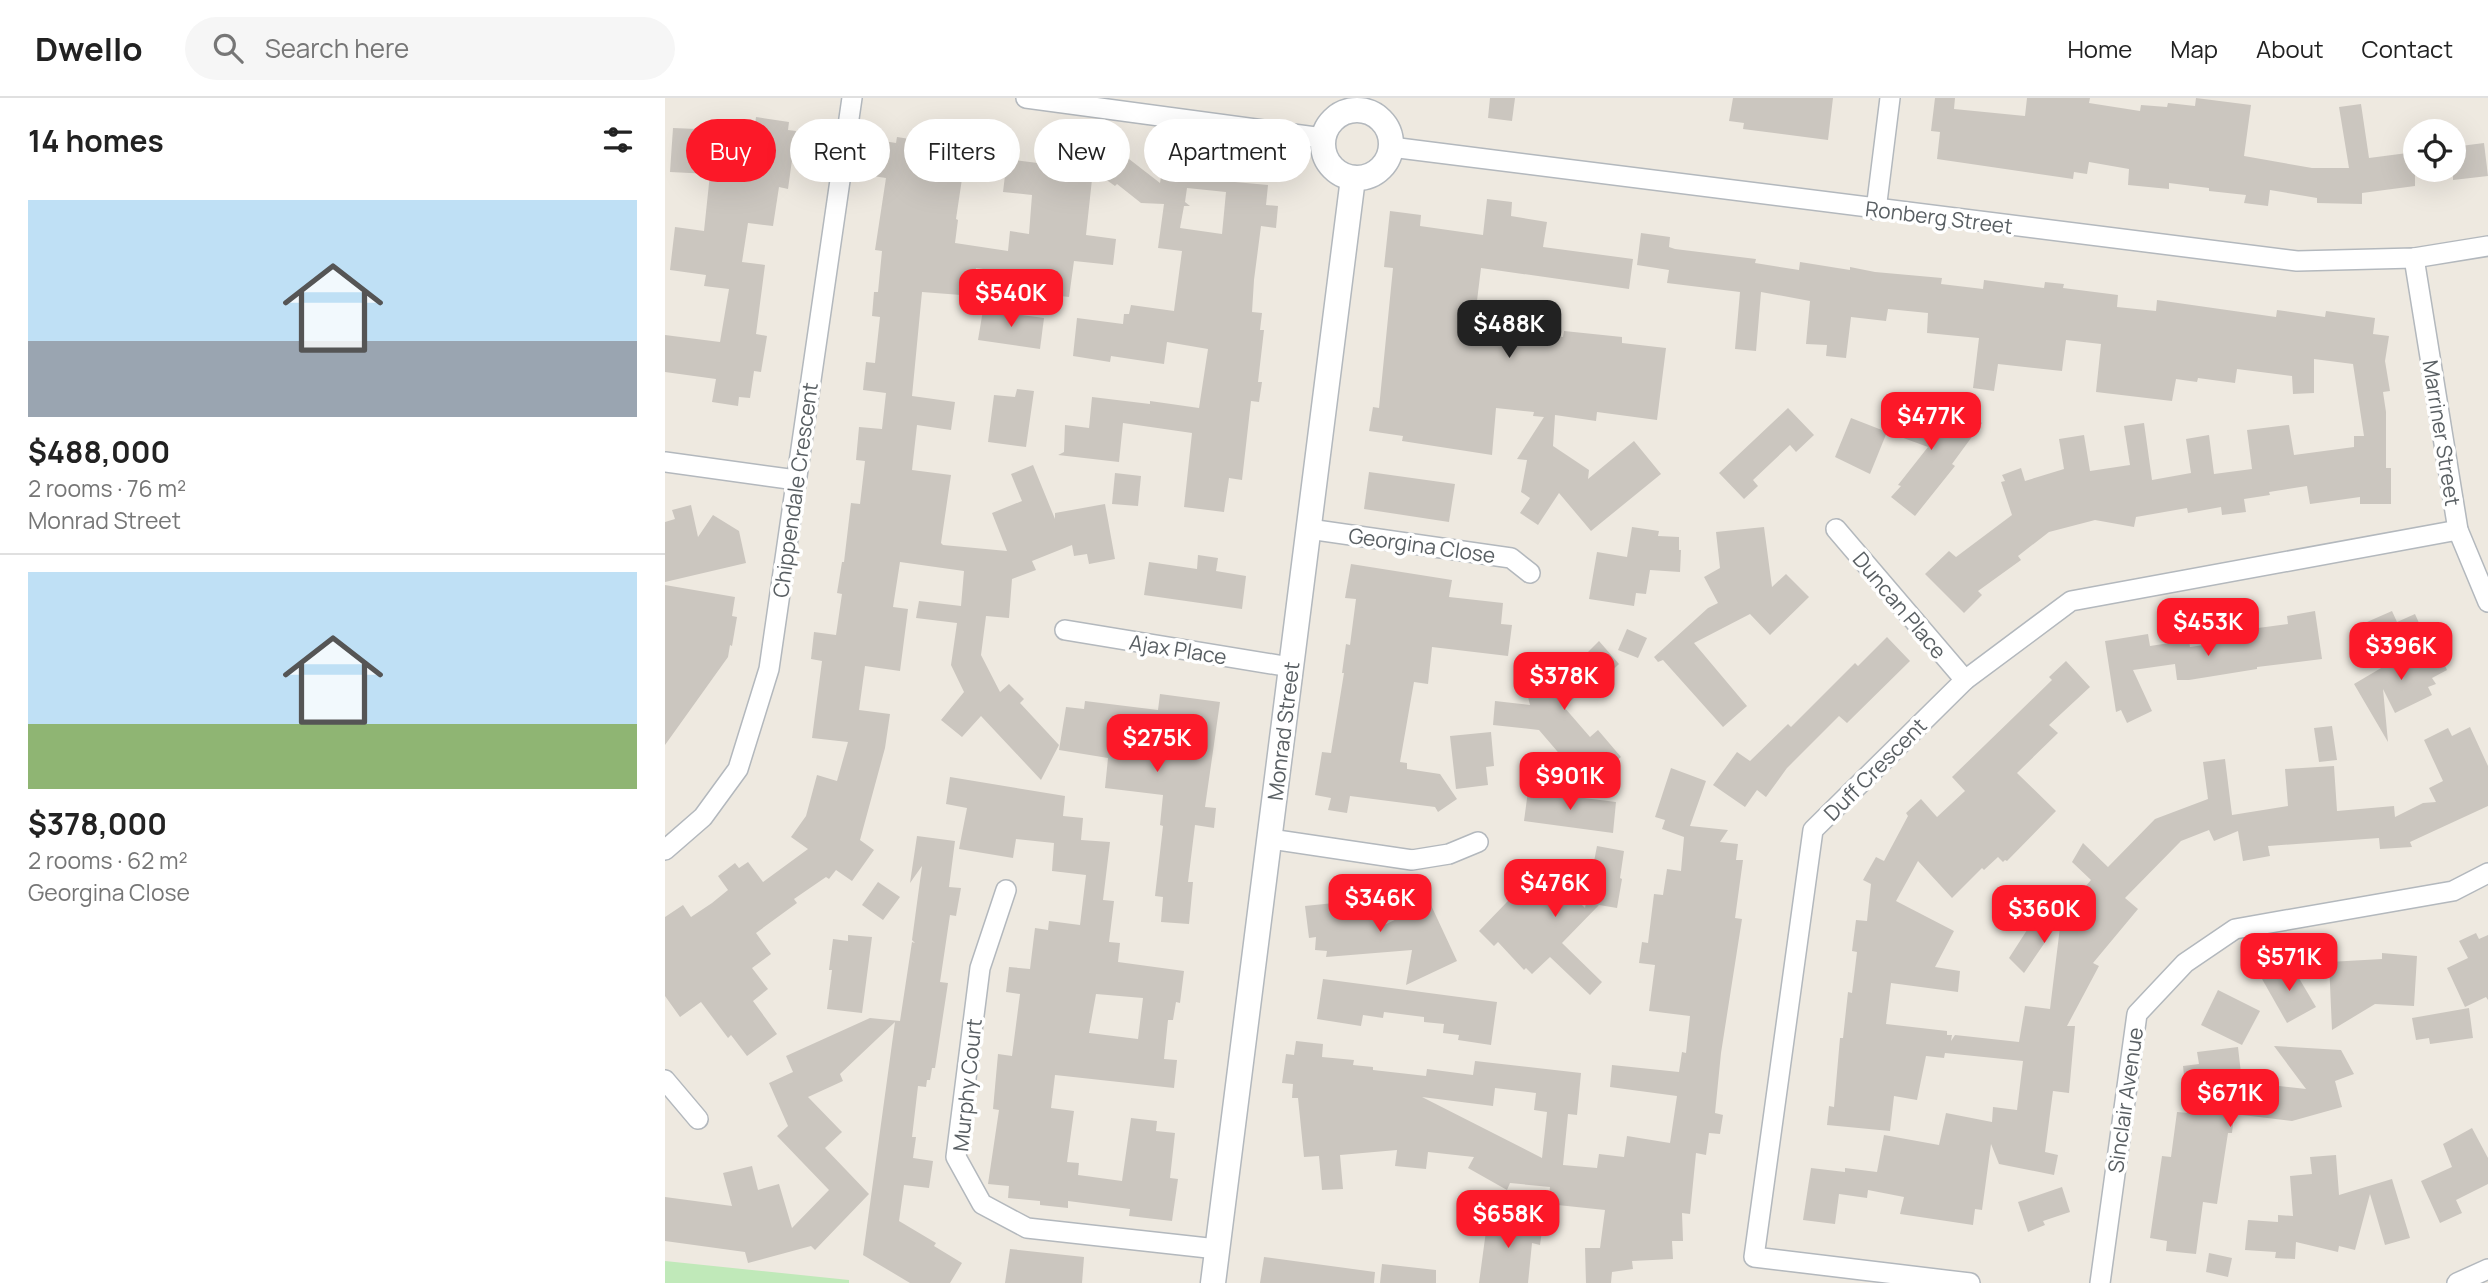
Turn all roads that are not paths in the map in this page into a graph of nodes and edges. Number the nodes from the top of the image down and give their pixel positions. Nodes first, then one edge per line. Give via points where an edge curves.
1 (852, 98) edge
2 (1025, 98) edge
3 (1890, 98) edge
4 (1361, 104) edge
5 (1322, 138) junction
6 (1391, 147) junction
7 (1353, 178) junction
8 (1876, 210) junction
9 (2488, 246) edge
10 (2414, 258) junction
11 (665, 462) edge
12 (796, 480) junction
13 (1309, 529) junction
14 (1836, 529) dead end
15 (2458, 530) junction
16 (1530, 573) dead end
17 (2488, 602) edge
18 (1065, 630) dead end
19 (1290, 667) junction
20 (1965, 680) junction
21 (1270, 839) junction
22 (1478, 842) dead end
23 (665, 850) edge
24 (2488, 873) edge
25 (1006, 890) dead end
26 (665, 1080) edge
27 (698, 1119) dead end
28 (1217, 1249) junction
29 (2488, 1269) edge
30 (1213, 1283) edge
31 (1970, 1283) edge
32 (2099, 1283) edge
33 (2457, 1283) edge

1 - 12 street, Chippendale Crescent
2 - 5 street
3 - 8 street
4 - 5 street via 1340,113
4 - 6 street via 1380,118 1391,136
5 - 7 street via 1332,169
6 - 7 street via 1389,158 1374,174
6 - 8 street, Ronberg Street
7 - 13 street, Monrad Street
8 - 10 street, Ronberg Street via 2297,261
9 - 10 street, Ronberg Street
10 - 15 street, Marriner Street
11 - 12 street
12 - 23 street, Chippendale Crescent via 769,669 738,769 703,817
13 - 16 street, Georgina Close via 1511,558
13 - 19 street, Monrad Street
14 - 20 street, Duncan Place
15 - 17 street, Marriner Street
15 - 20 street, Duff Crescent via 2071,601
18 - 19 street, Ajax Place
19 - 21 street, Monrad Street
20 - 31 street, Duff Crescent via 1814,830 1754,1257
21 - 22 street via 1412,860 1449,854
21 - 28 street, Monrad Street
24 - 32 street, Sinclair Avenue via 2453,891 2235,929 2185,963 2137,1014
25 - 28 street, Murphy Court via 980,968 955,1157 982,1204 1027,1228
26 - 27 street
28 - 30 street, Monrad Street
29 - 33 street

